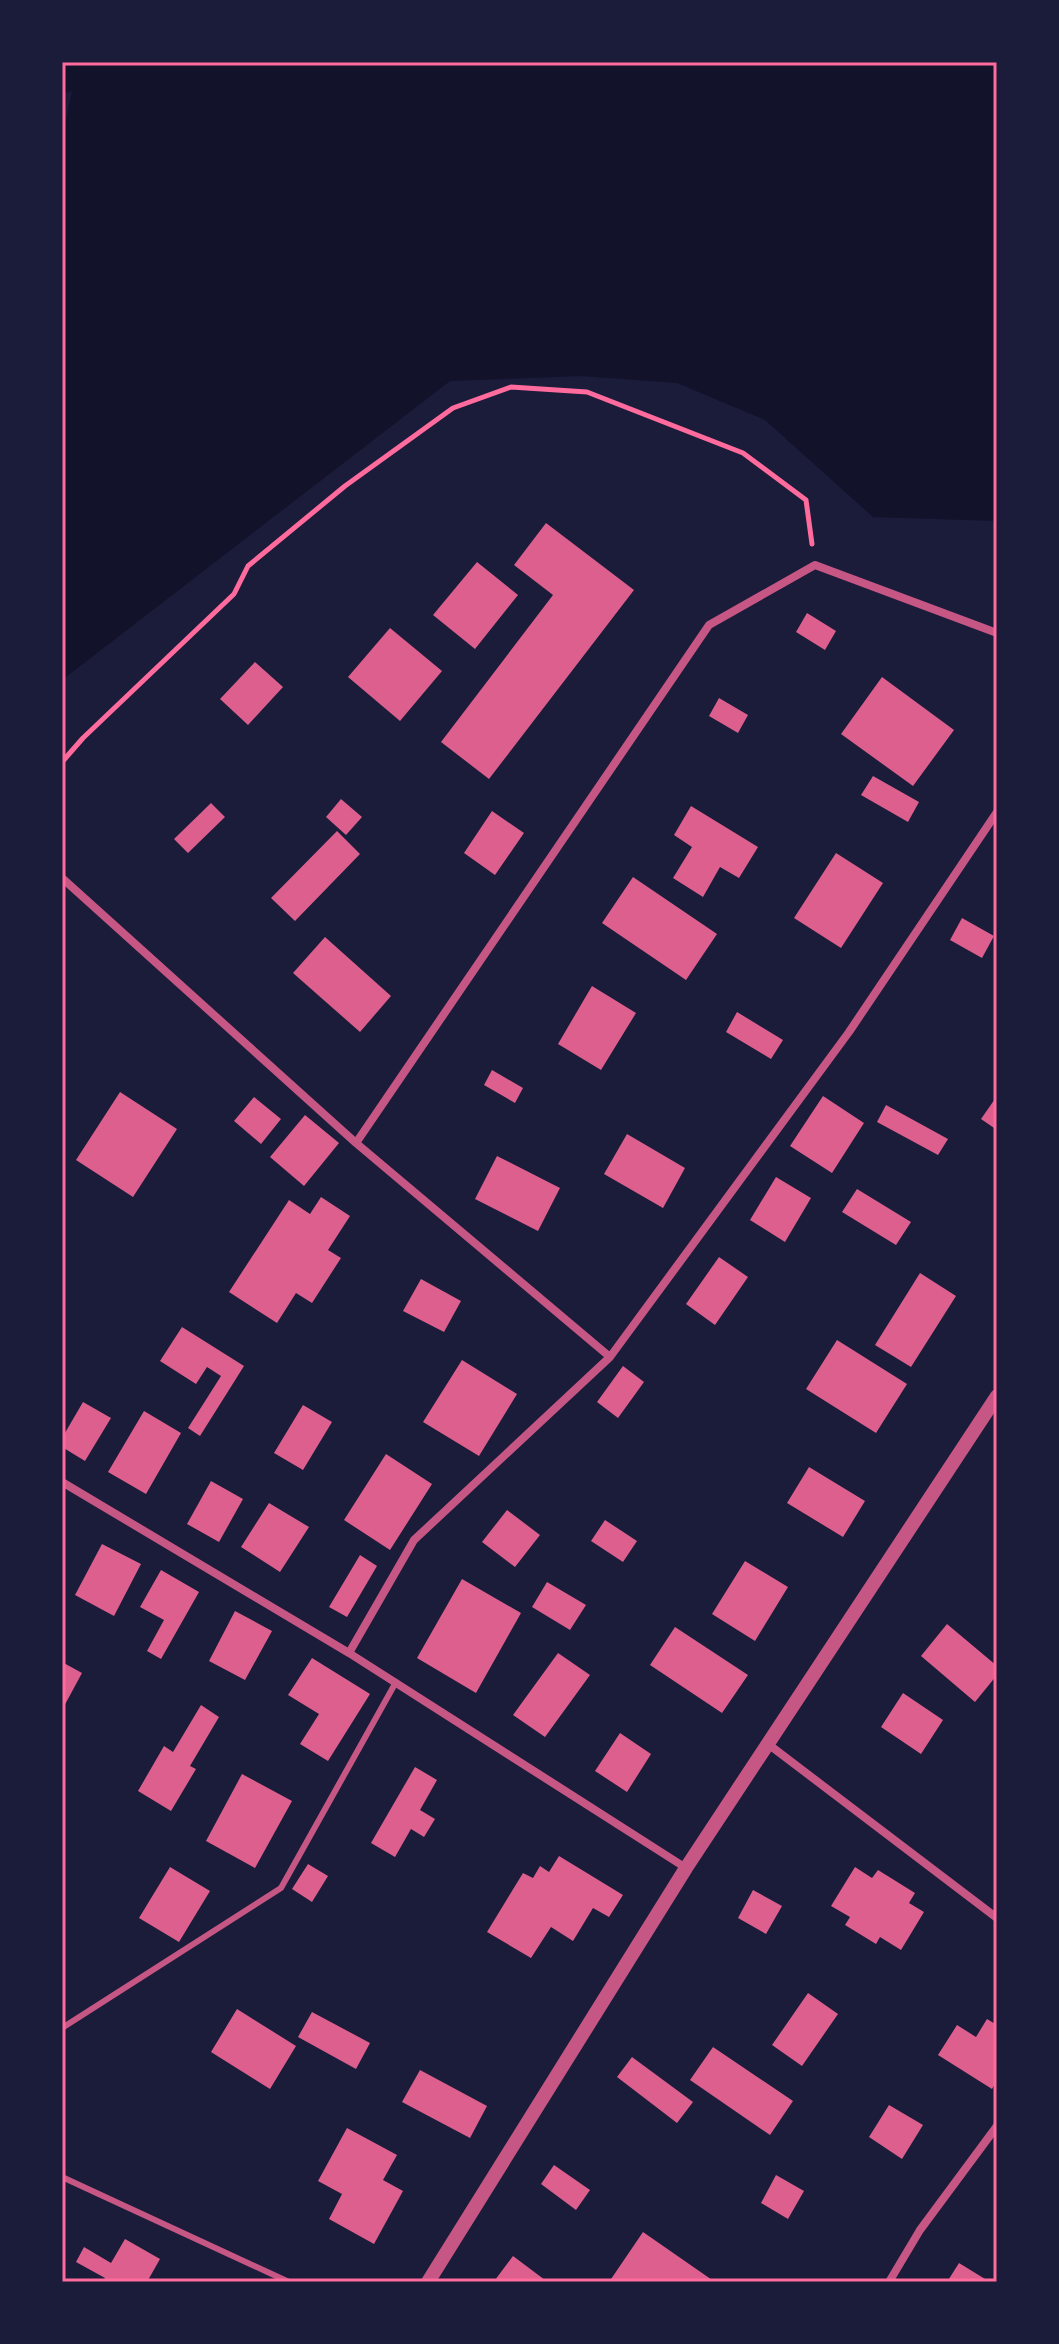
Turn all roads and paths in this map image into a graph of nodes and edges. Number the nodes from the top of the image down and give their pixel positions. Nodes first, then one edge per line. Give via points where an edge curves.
1 (815, 565) junction
2 (997, 633) edge
3 (62, 762) edge
4 (997, 812) edge
5 (62, 878) edge
6 (356, 1143) junction
7 (610, 1357) junction
8 (997, 1396) edge
9 (62, 1482) edge
10 (349, 1653) junction
11 (396, 1682) junction
12 (768, 1744) junction
13 (686, 1868) junction
14 (997, 1918) edge
15 (62, 2028) edge
16 (997, 2126) edge
17 (62, 2177) edge
18 (289, 2282) edge
19 (428, 2282) edge
20 (889, 2282) edge

1 - 2 street
1 - 3 path via 806,500 743,453 587,392 511,387 453,408 345,486 248,566 234,594
1 - 6 street via 709,625
4 - 7 street via 849,1032
5 - 6 street
6 - 7 street
7 - 10 street via 414,1540
8 - 12 street
9 - 10 street
10 - 11 street
11 - 13 street
11 - 15 lane via 281,1888
12 - 13 street
12 - 14 street
13 - 19 street
16 - 20 street via 920,2230
17 - 18 lane

